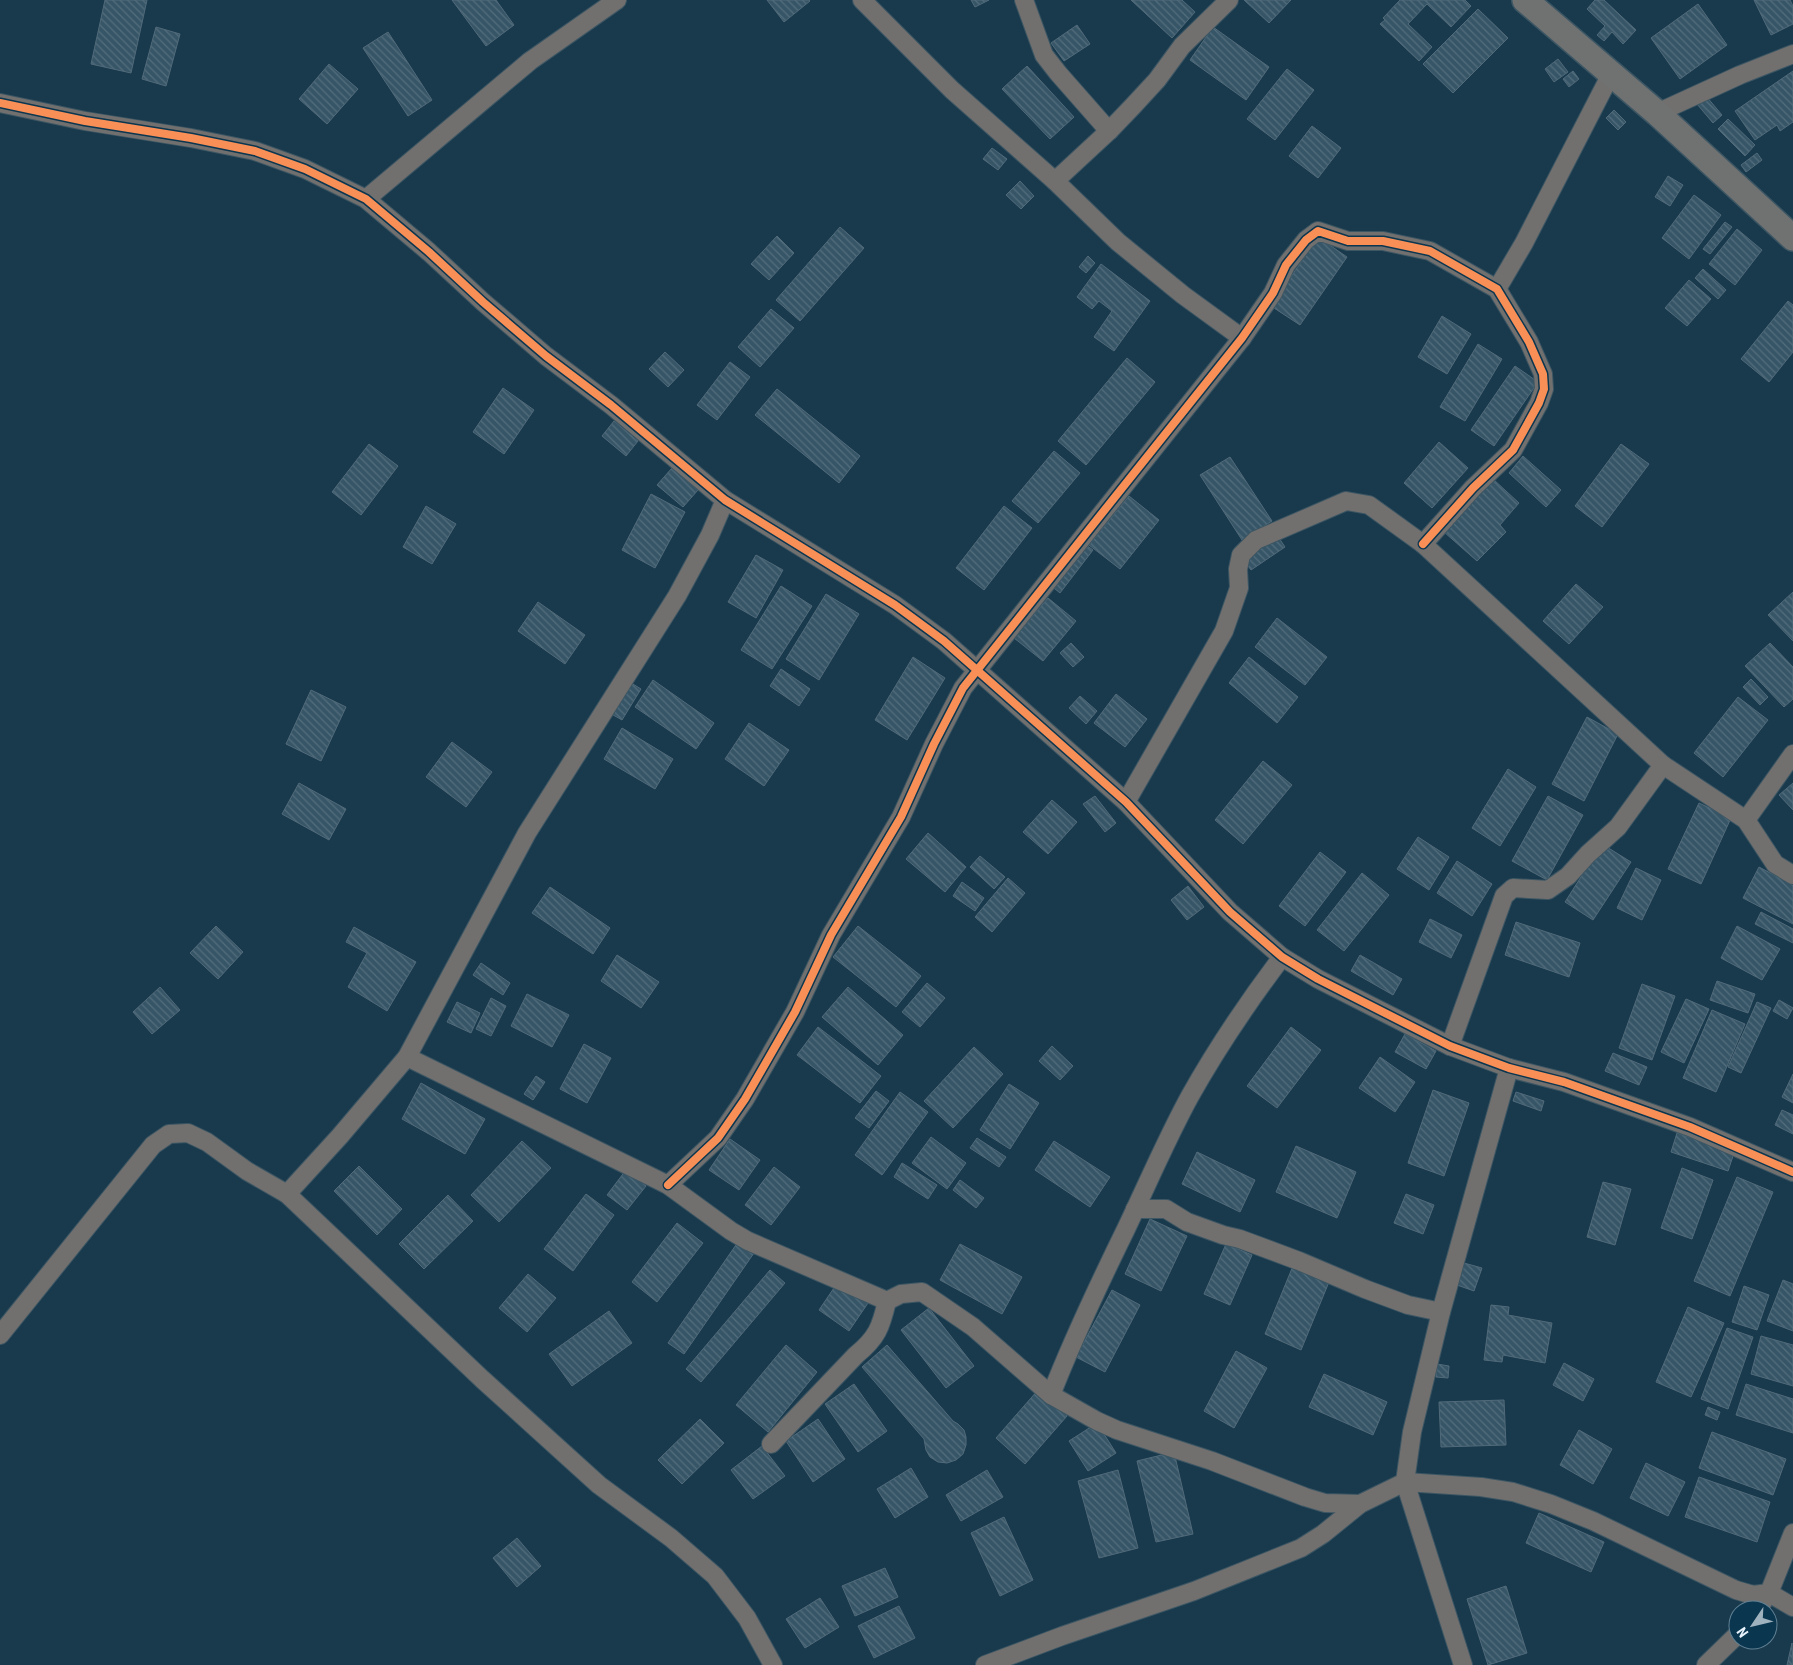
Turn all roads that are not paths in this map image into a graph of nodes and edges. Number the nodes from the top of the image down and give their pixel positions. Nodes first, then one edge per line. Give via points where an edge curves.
1 (617, 0) edge
2 (862, 0) edge
3 (1024, 0) edge
4 (1228, 0) edge
5 (1525, 0) edge
6 (1793, 54) edge
7 (1611, 74) junction
8 (0, 103) edge
9 (1657, 113) junction
10 (1109, 131) junction
11 (1055, 181) junction
12 (366, 199) junction
13 (1793, 238) edge
14 (1497, 289) junction
15 (1242, 338) junction
16 (724, 500) junction
17 (1423, 544) junction
18 (976, 671) junction
19 (1793, 754) edge
20 (1663, 765) junction
21 (1126, 802) junction
22 (1746, 820) junction
23 (1793, 875) edge
24 (1282, 957) junction
25 (1450, 1046) junction
26 (407, 1057) junction
27 (1509, 1068) junction
28 (1793, 1172) edge
29 (668, 1185) junction
30 (287, 1194) junction
31 (1135, 1209) junction
32 (887, 1301) junction
33 (1441, 1312) junction
34 (0, 1335) edge
35 (1051, 1395) junction
36 (771, 1444) dead end
37 (1405, 1482) junction
38 (1360, 1504) junction
39 (1793, 1533) edge
40 (1769, 1593) junction
41 (1764, 1600) edge
42 (1793, 1607) edge
43 (1728, 1644) edge
44 (773, 1665) edge
45 (985, 1665) edge
46 (1463, 1665) edge
47 (1706, 1665) edge

1 - 12 street via 530,62
2 - 11 street via 952,90
3 - 10 street via 1044,55
4 - 10 street via 1182,46 1157,80
5 - 7 main road
6 - 9 street
7 - 9 main road
7 - 14 street
8 - 12 street via 85,122 255,151 305,168
9 - 13 main road
10 - 11 street
11 - 15 street via 1118,242
12 - 16 street via 546,356 611,405
14 - 15 street via 1430,250 1382,241 1348,241 1318,231 1306,240 1286,265 1273,293
14 - 17 street via 1529,342 1543,374 1544,389 1513,450 1472,488
15 - 18 street
16 - 18 street via 895,605 944,641
16 - 26 street via 710,535 677,596 527,833
17 - 20 street
17 - 21 street via 1369,505 1346,501 1256,540 1241,555 1239,588 1224,631
18 - 21 street
18 - 29 street via 963,688 901,817 831,935 795,1012 745,1099 718,1138
19 - 22 street
20 - 22 street
20 - 25 street via 1618,827 1568,876 1548,890 1513,888 1504,896
21 - 24 street via 1230,912
22 - 23 street via 1775,864
24 - 25 street via 1318,979
24 - 31 street via 1248,1003 1190,1097
25 - 27 street
26 - 29 street
26 - 30 street
27 - 28 street via 1564,1082 1690,1127
27 - 33 street
29 - 32 street via 748,1241
30 - 34 street via 247,1171 207,1142 188,1133 169,1134 153,1145
30 - 44 street via 599,1485 671,1538 715,1576 747,1618
31 - 33 street via 1166,1209 1187,1222 1240,1238 1365,1289 1408,1305
31 - 35 street
32 - 35 street via 901,1294 922,1292 973,1327
32 - 36 street via 881,1326 870,1343
33 - 37 street via 1412,1432
35 - 38 street via 1117,1430 1212,1461 1305,1497 1325,1503
37 - 38 street
37 - 40 street via 1513,1492 1593,1521 1736,1590 1753,1595
37 - 46 street
38 - 45 street via 1301,1548 1194,1591
39 - 40 street
40 - 41 street
40 - 42 street
43 - 47 street

